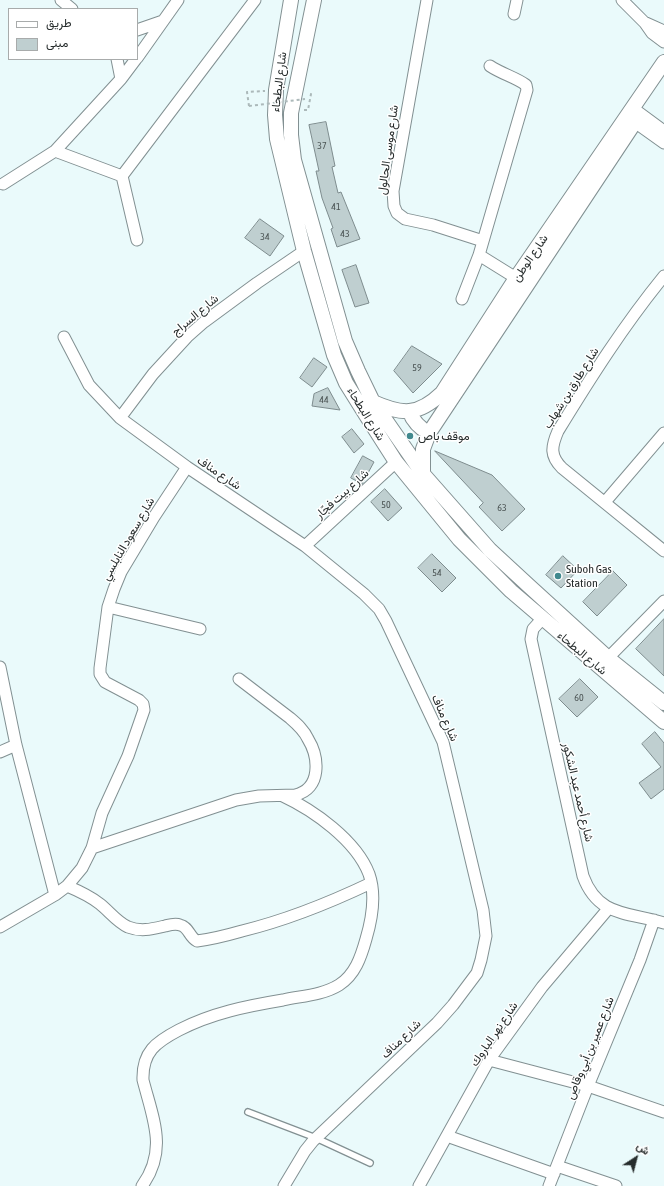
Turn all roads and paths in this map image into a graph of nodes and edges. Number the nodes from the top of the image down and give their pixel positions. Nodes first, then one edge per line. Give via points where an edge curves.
1 (61, 0) edge
2 (178, 0) edge
3 (255, 0) edge
4 (291, 0) edge
5 (314, 0) edge
6 (427, 0) edge
7 (516, 0) edge
8 (622, 0) edge
9 (71, 8) edge
10 (514, 14) dead end
11 (164, 21) junction
12 (645, 23) junction
13 (138, 30) edge
14 (664, 32) edge
15 (664, 42) edge
16 (138, 55) edge
17 (117, 60) edge
18 (135, 60) edge
19 (664, 62) edge
20 (490, 66) dead end
21 (122, 79) junction
22 (664, 79) edge
23 (253, 91) dead end
24 (308, 110) dead end
25 (634, 115) junction
26 (664, 131) edge
27 (664, 143) edge
28 (55, 151) junction
29 (122, 176) junction
30 (4, 184) dead end
31 (137, 240) dead end
32 (484, 241) junction
33 (304, 251) junction
34 (479, 255) junction
35 (664, 276) edge
36 (516, 278) junction
37 (462, 299) dead end
38 (64, 338) dead end
39 (373, 402) junction
40 (409, 411) junction
41 (120, 418) junction
42 (429, 433) junction
43 (664, 433) edge
44 (396, 462) junction
45 (187, 467) junction
46 (423, 474) junction
47 (605, 502) junction
48 (305, 546) junction
49 (664, 552) edge
50 (664, 600) edge
51 (108, 606) junction
52 (542, 618) junction
53 (200, 629) dead end
54 (608, 658) junction
55 (0, 667) edge
56 (239, 679) dead end
57 (664, 703) edge
58 (664, 722) edge
59 (16, 745) junction
60 (0, 752) edge
61 (282, 796) junction
62 (92, 848) junction
63 (371, 883) junction
64 (67, 886) junction
65 (55, 895) junction
66 (608, 909) junction
67 (659, 922) edge
68 (0, 926) edge
69 (489, 1060) junction
70 (588, 1086) junction
71 (248, 1112) dead end
72 (664, 1112) edge
73 (447, 1136) junction
74 (316, 1138) junction
75 (370, 1163) dead end
76 (556, 1170) junction
77 (142, 1186) edge
78 (284, 1186) edge
79 (419, 1186) edge
80 (549, 1186) edge
81 (616, 1186) edge

1 - 9 street
2 - 11 street
3 - 29 street
4 - 33 street, شارع البطحاء via 276,90 275,115 277,139
5 - 39 street, شارع البطحاء via 291,112 294,160 345,341
6 - 32 street, شارع موسى الحالول via 393,191 394,206 397,213 405,219
7 - 10 street
8 - 12 street
11 - 13 street
11 - 16 street
12 - 14 street
12 - 15 street via 652,33
17 - 21 street
18 - 21 street
19 - 25 street, شارع الوطن
20 - 32 street via 522,82 527,90
21 - 28 street
22 - 25 street, شارع الوطن
23 - 24 path, bridge via 247,92 248,106 306,99 306,94 311,94
25 - 26 street
25 - 27 street
25 - 36 street, شارع الوطن
25 - 42 street, شارع الوطن
28 - 29 street
28 - 30 street
29 - 31 street
32 - 34 street
33 - 41 street, شارع السراج via 257,283 187,337 153,374
33 - 44 street, شارع البطحاء via 334,355 346,383
34 - 36 street
34 - 37 street
35 - 47 street, شارع طارق بن شهاب via 641,304 593,374 554,440 552,450 557,463
36 - 40 street, شارع الوطن via 442,393 428,405
38 - 41 street, شارع مناف via 89,385
39 - 40 street, شارع الوطن via 389,409
39 - 46 street, شارع البطحاء
40 - 42 street via 416,424
41 - 45 street, شارع مناف
42 - 46 street, شارع الوطن via 423,449
43 - 47 street
44 - 48 street, شارع بيت فجّار
44 - 52 street, شارع البطحاء via 459,539
45 - 48 street, شارع مناف
45 - 51 street, شارع سعود النابلسي via 121,572
46 - 54 street, شارع البطحاء via 490,550
47 - 49 street, شارع طارق بن شهاب
48 - 74 street, شارع مناف via 379,609 443,742 483,910 486,936 477,973 453,1005
50 - 54 street
51 - 53 street
51 - 62 street, شارع سعود النابلسي via 100,674 105,682 139,700 144,710 102,813
52 - 58 street, شارع البطحاء
52 - 66 street, شارع أحمد عبد الشكور via 533,629 531,639 583,876 591,893
54 - 57 street, شارع البطحاء
55 - 59 street
56 - 61 street via 297,724 312,746 317,764 313,782 300,794
59 - 60 street
59 - 65 street
61 - 62 street via 236,800
61 - 63 street via 312,812 334,830 360,857
62 - 64 street, شارع سعود النابلسي via 82,868
63 - 64 street via 283,920 197,941 180,925 149,930 129,927 89,896
63 - 77 street via 371,914 365,944 354,970 341,984 320,992 214,1015 188,1025 154,1046 146,1058 143,1080 155,1127 156,1159
64 - 65 street, شارع سعود النابلسي
65 - 68 street, شارع سعود النابلسي
66 - 67 street, شارع أحمد عبد الشكور
66 - 69 street, شارع نهر الباروك via 542,987
67 - 70 street, شارع عمير بن أبي وقاص via 640,960
69 - 70 street
69 - 73 street, شارع نهر الباروك
70 - 72 street
70 - 76 street, شارع عمير بن أبي وقاص
71 - 74 lane
73 - 76 street
73 - 79 street, شارع نهر الباروك
74 - 75 lane
74 - 78 street, شارع مناف
76 - 80 street, شارع عمير بن أبي وقاص
76 - 81 street

